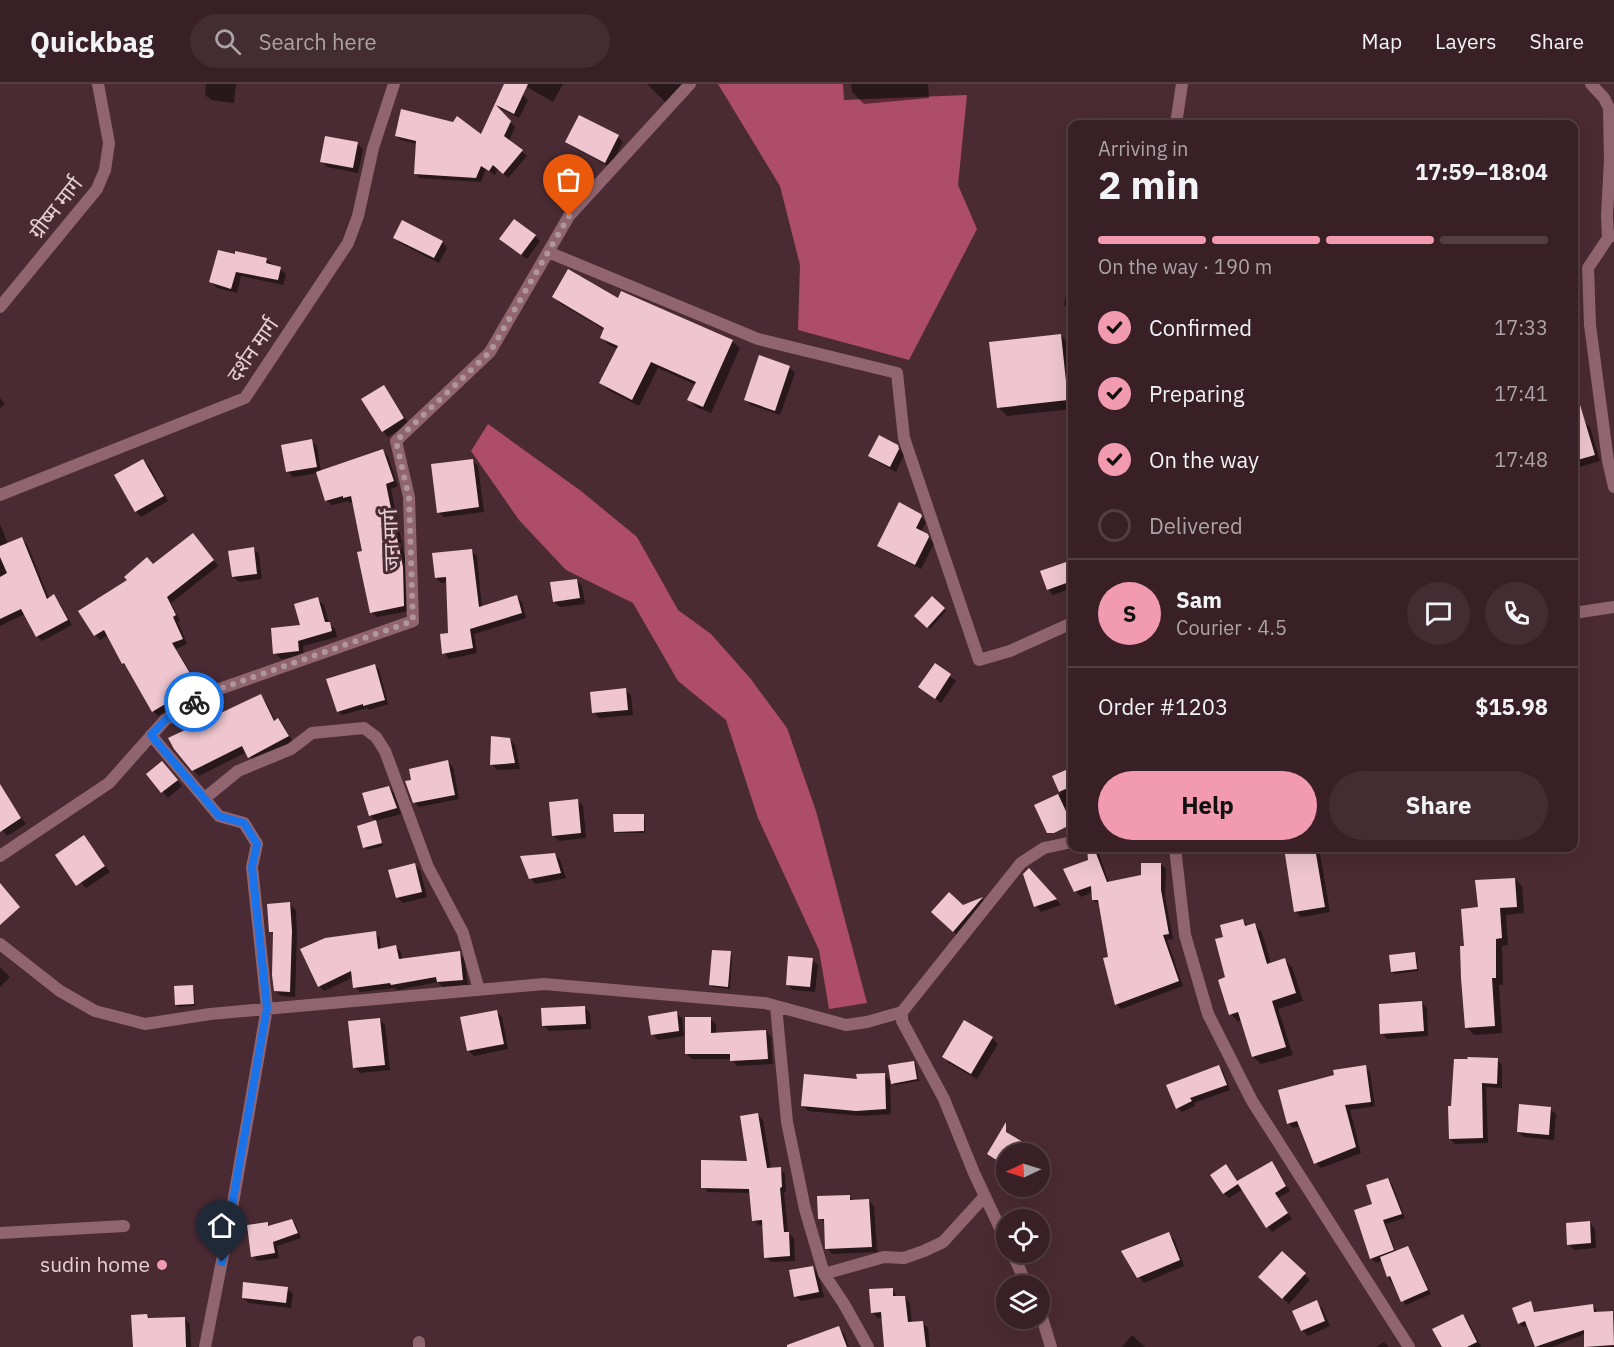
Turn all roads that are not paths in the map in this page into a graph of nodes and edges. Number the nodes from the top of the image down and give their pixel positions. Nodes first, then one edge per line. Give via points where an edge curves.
1 (98, 84) edge
2 (394, 84) edge
3 (690, 84) edge
4 (1182, 84) edge
5 (1591, 84) edge
6 (1177, 120) edge
7 (1611, 237) edge
8 (548, 252) junction
9 (0, 307) edge
10 (1614, 487) edge
11 (0, 495) edge
12 (1614, 607) edge
13 (1578, 612) edge
14 (1068, 625) edge
15 (151, 735) junction
16 (205, 798) junction
17 (1068, 843) edge
18 (1175, 852) edge
19 (0, 856) edge
20 (0, 944) edge
21 (479, 990) junction
22 (776, 1006) junction
23 (267, 1008) junction
24 (902, 1012) junction
25 (985, 1196) junction
26 (996, 1220) edge
27 (124, 1226) dead end
28 (0, 1233) edge
29 (824, 1274) junction
30 (1046, 1329) edge
31 (205, 1347) edge
32 (868, 1347) edge
33 (1051, 1347) edge
34 (1410, 1347) edge

1 - 9 street, ग्रीष्म मार्ग via 109,143 97,189
2 - 11 street, दर्शन मार्ग via 348,243 245,398
3 - 8 street, जन मार्ग via 569,216
4 - 6 street
5 - 7 street via 1609,108 1607,216
7 - 10 street via 1588,268 1590,325
8 - 14 street via 758,339 897,373 904,438 979,660 1010,651
8 - 15 street, जन मार्ग via 490,352 396,441 409,498 413,621 208,693 165,720
12 - 13 street
15 - 16 street
15 - 19 street, जन मार्ग via 109,783
16 - 21 street via 238,771 291,749 312,733 369,730 385,751 428,867 463,933
16 - 23 street via 219,816 244,823 257,844 252,867
17 - 24 street via 1044,848 1021,863
18 - 34 street via 1185,935 1208,1014 1252,1101
20 - 23 street via 60,991 95,1011 145,1024
21 - 22 street via 544,984
21 - 23 street
22 - 24 street via 846,1025
22 - 29 street via 787,1122
23 - 31 street
24 - 25 street via 902,1022 944,1099
25 - 26 street
25 - 29 street via 943,1242 904,1258 884,1257
27 - 28 street
29 - 32 street
30 - 33 street

